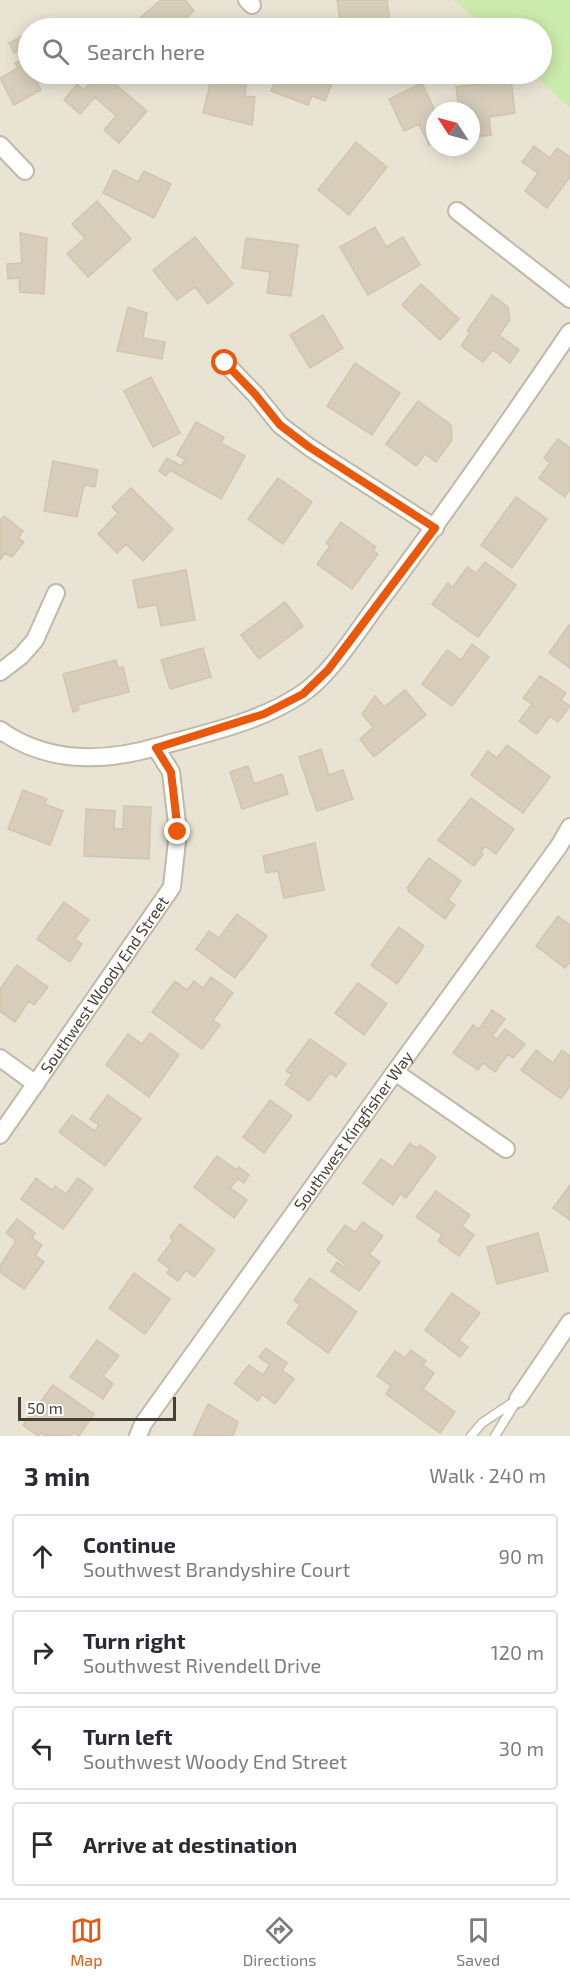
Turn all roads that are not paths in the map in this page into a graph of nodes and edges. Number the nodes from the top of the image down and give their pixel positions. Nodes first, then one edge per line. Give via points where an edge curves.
1 (0, 145) edge
2 (25, 171) dead end
3 (457, 211) dead end
4 (570, 299) edge
5 (570, 332) edge
6 (225, 363) dead end
7 (435, 528) junction
8 (56, 593) dead end
9 (0, 672) edge
10 (0, 730) edge
11 (156, 748) junction
12 (570, 827) edge
13 (565, 850) edge
14 (0, 1058) edge
15 (395, 1072) junction
16 (36, 1084) junction
17 (0, 1136) edge
18 (506, 1149) dead end
19 (570, 1322) edge
20 (518, 1400) junction
21 (138, 1436) edge
22 (471, 1436) edge
23 (495, 1436) edge

1 - 2 street
3 - 4 street
5 - 7 street
6 - 7 street via 280,425
7 - 11 street via 328,670 303,694 264,714
8 - 9 street via 35,640
10 - 11 street via 30,747 68,757 110,756
11 - 16 street, Southwest Woody End Street via 171,772 178,832 172,887
12 - 13 street, Southwest Kingfisher Way
13 - 15 street, Southwest Kingfisher Way
14 - 16 street
15 - 18 street
15 - 21 street, Southwest Kingfisher Way
16 - 17 street, Southwest Woody End Street
19 - 20 street
20 - 22 lane via 482,1423
20 - 23 lane

